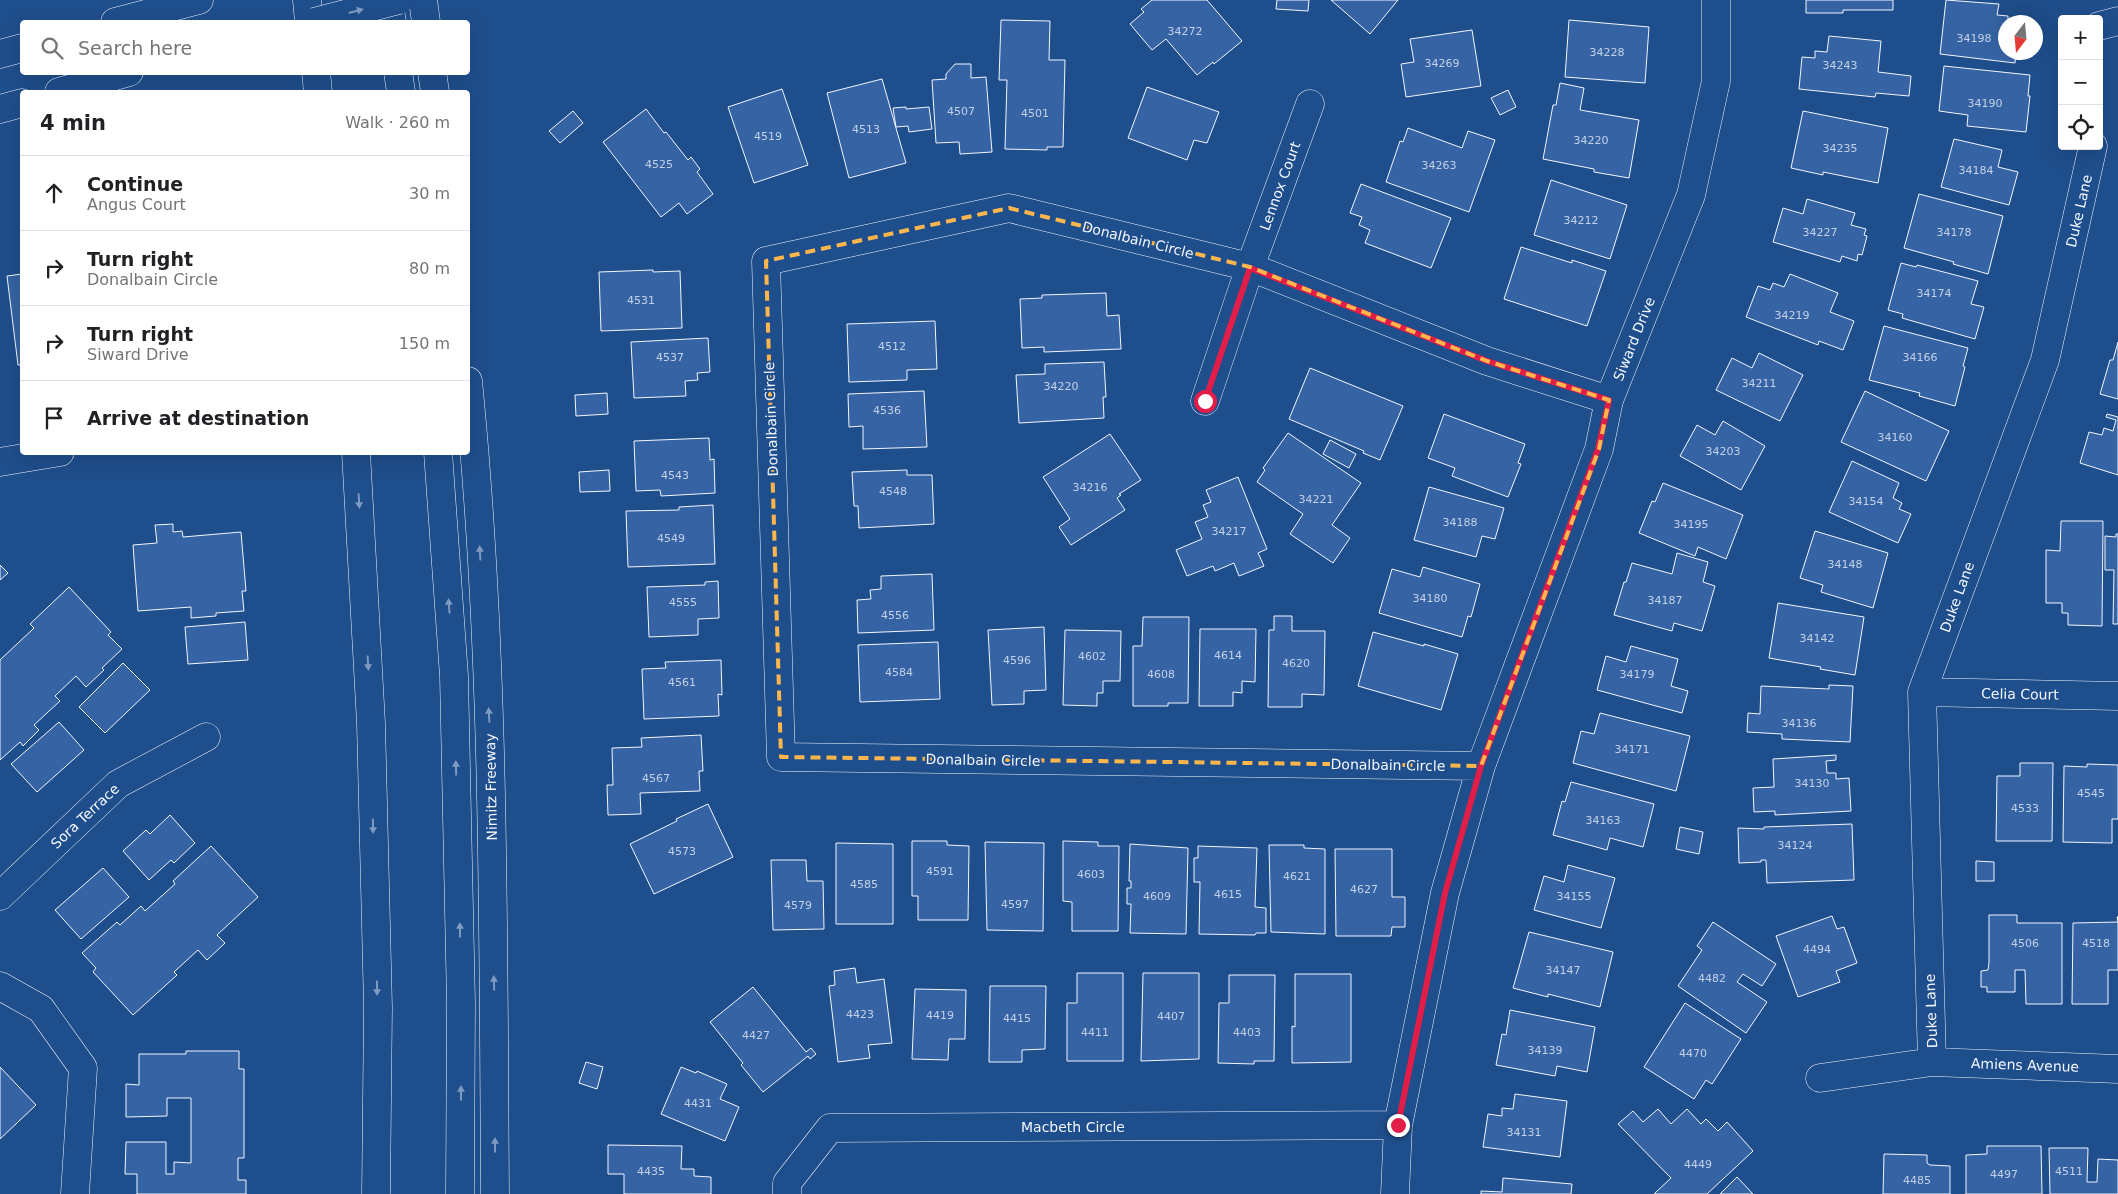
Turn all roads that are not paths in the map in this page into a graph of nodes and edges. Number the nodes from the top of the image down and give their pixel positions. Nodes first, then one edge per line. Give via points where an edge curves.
1 (307, 0) edge
2 (388, 0) edge
3 (399, 0) edge
4 (423, 0) edge
5 (1716, 0) edge
6 (196, 1) edge
7 (123, 20) edge
8 (309, 20) edge
9 (322, 20) edge
10 (392, 20) edge
11 (426, 20) edge
12 (2118, 21) edge
13 (2103, 25) edge
14 (20, 49) edge
15 (0, 54) edge
16 (118, 75) edge
17 (316, 75) edge
18 (398, 75) edge
19 (432, 75) edge
20 (66, 90) edge
21 (318, 90) edge
22 (401, 90) edge
23 (435, 90) edge
24 (20, 104) edge
25 (1310, 104) dead end
26 (0, 109) edge
27 (2092, 150) edge
28 (1250, 268) junction
29 (1609, 400) junction
30 (470, 401) edge
31 (1205, 401) dead end
32 (42, 455) edge
33 (356, 455) edge
34 (438, 455) edge
35 (0, 462) edge
36 (1922, 692) junction
37 (2118, 696) edge
38 (206, 737) dead end
39 (1481, 766) junction
40 (0, 896) edge
41 (0, 986) edge
42 (1932, 1062) junction
43 (2118, 1069) edge
44 (1820, 1078) dead end
45 (1398, 1125) junction
46 (74, 1194) edge
47 (376, 1194) edge
48 (460, 1194) edge
49 (495, 1194) edge
50 (786, 1194) edge
51 (1395, 1194) edge

1 - 8 main road
2 - 10 main road
9 -> 3 main road, bridge
4 - 11 main road
5 - 29 main road, Siward Drive via 1716,81 1691,195
6 - 7 main road
12 - 13 main road
14 - 15 main road
16 - 20 main road
17 - 21 main road
18 - 22 main road
19 - 23 main road
24 - 26 main road
25 - 28 main road, Lennox Court
27 - 36 main road, Duke Lane via 2045,360
28 - 29 main road, Donalbain Circle via 1487,361
28 - 31 main road, Lennox Court
28 - 39 main road, Donalbain Circle via 1009,208 766,261 781,757
29 - 39 main road, Siward Drive via 1598,449
49 -> 30 main road, Nimitz Freeway via 490,728
32 - 35 main road
33 -> 47 main road via 371,722 378,1006
48 -> 34 main road via 461,1003 454,676
36 - 37 main road, Celia Court
36 - 42 main road, Duke Lane
38 - 40 main road, Sora Terrace via 118,784
39 - 45 main road, Siward Drive via 1445,893
41 - 46 main road via 41,1009 83,1068
42 - 43 main road, Amiens Avenue
42 - 44 main road, Amiens Avenue
45 - 50 main road, Macbeth Circle via 830,1128 787,1183
45 - 51 main road, Siward Drive

